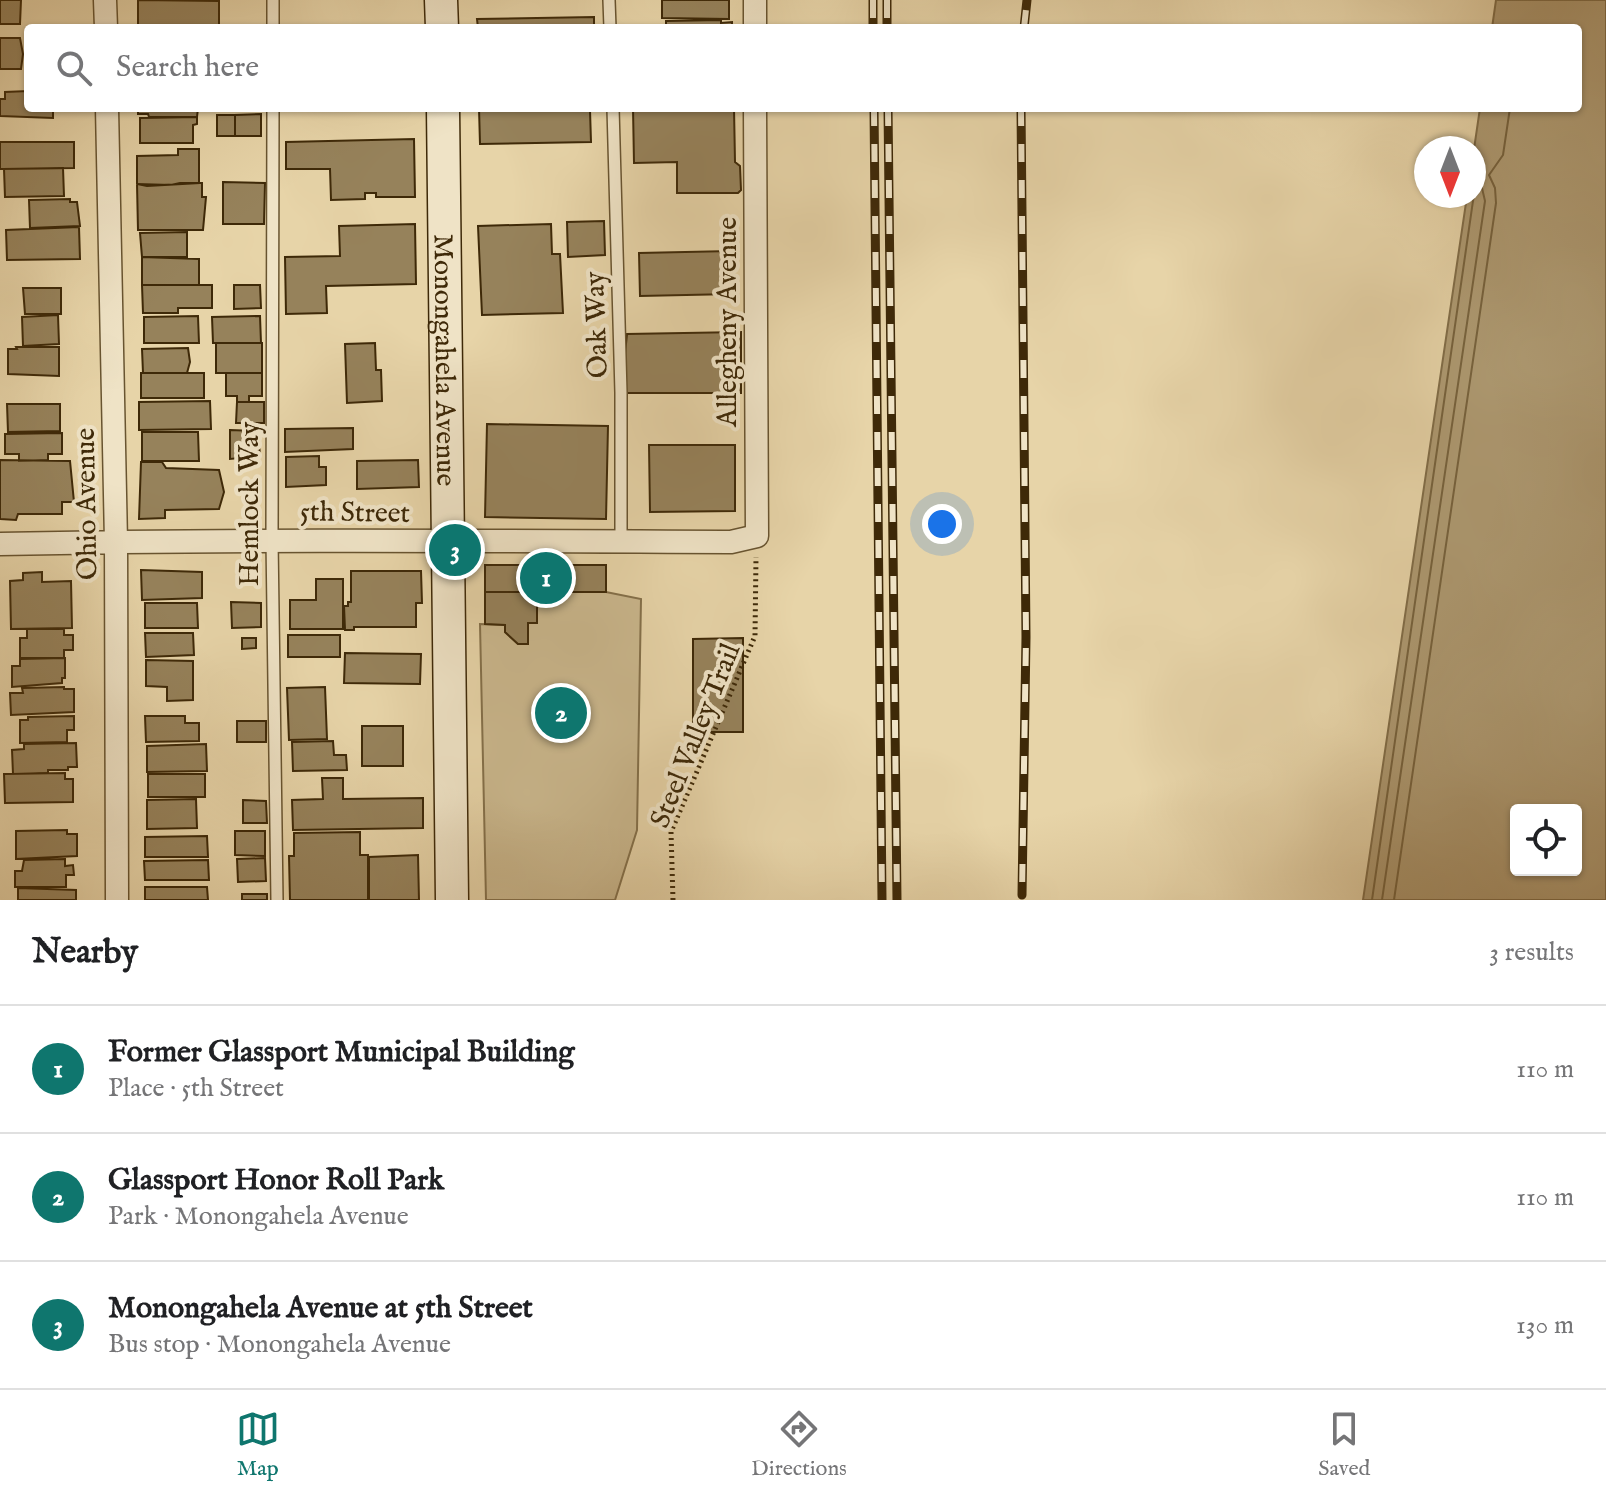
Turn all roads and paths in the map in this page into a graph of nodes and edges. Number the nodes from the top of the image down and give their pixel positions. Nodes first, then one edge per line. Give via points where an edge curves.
1 (105, 0) edge
2 (273, 0) edge
3 (441, 0) edge
4 (609, 0) edge
5 (755, 0) edge
6 (106, 24) edge
7 (273, 24) edge
8 (442, 24) edge
9 (610, 24) edge
10 (755, 24) edge
11 (107, 112) edge
12 (273, 112) edge
13 (443, 112) edge
14 (613, 112) edge
15 (755, 112) edge
16 (757, 536) junction
17 (272, 540) junction
18 (621, 541) junction
19 (116, 542) junction
20 (449, 542) junction
21 (0, 544) edge
22 (117, 900) edge
23 (277, 900) edge
24 (452, 900) edge
25 (673, 900) edge

1 - 6 street
2 - 7 lane
3 - 8 main road
4 - 9 lane
5 - 10 street
11 - 19 street, Ohio Avenue
12 - 17 lane, Hemlock Way
13 - 20 main road, Monongahela Avenue
14 - 18 lane, Oak Way
15 - 16 street, Allegheny Avenue
16 - 18 street, 5th Street via 731,542
16 - 25 path, Steel Valley Trail via 755,636 671,832
17 - 19 street, 5th Street
17 - 20 street, 5th Street
17 - 23 lane, Hemlock Way
18 - 20 street, 5th Street
19 - 21 street, 5th Street
19 - 22 street, Ohio Avenue
20 - 24 main road, Monongahela Avenue

